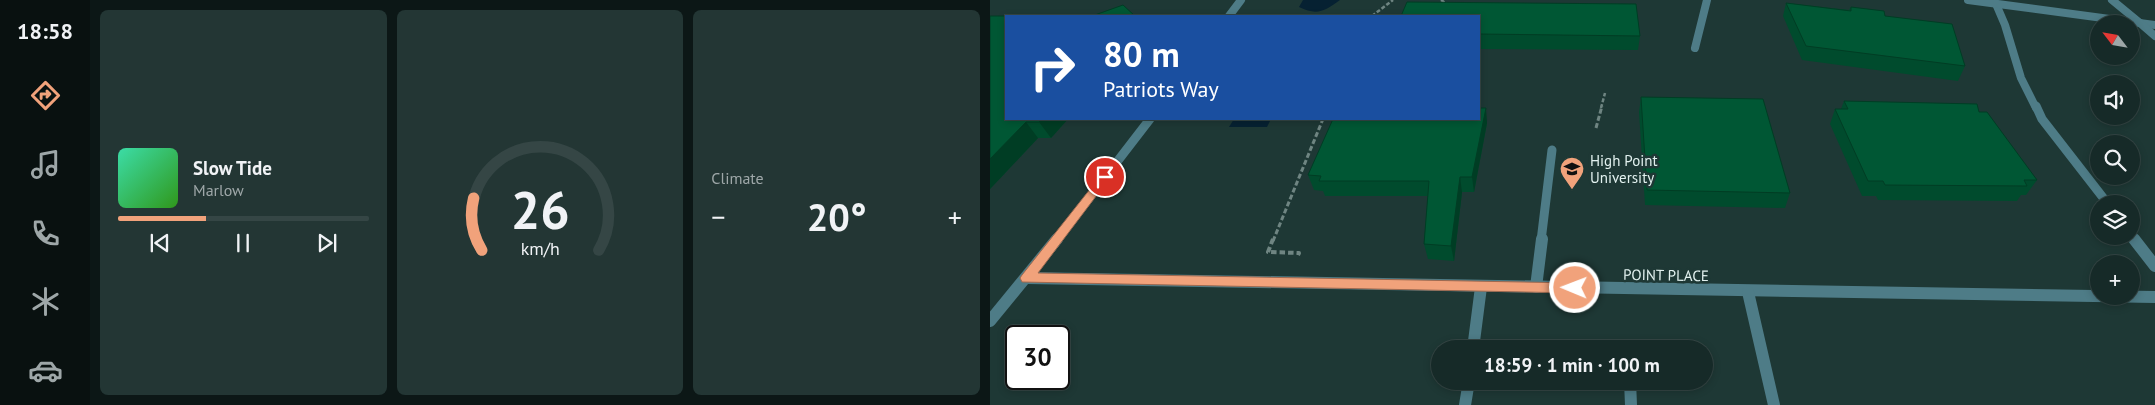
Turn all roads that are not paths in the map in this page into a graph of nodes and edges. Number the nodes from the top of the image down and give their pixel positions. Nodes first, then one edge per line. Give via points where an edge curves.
1 (1241, 0) edge
2 (1707, 0) edge
3 (1968, 0) edge
4 (2112, 0) edge
5 (1996, 4) junction
6 (1229, 15) edge
7 (2130, 15) edge
8 (2090, 16) edge
9 (2140, 23) joint
10 (2155, 25) edge
11 (2155, 36) edge
12 (1696, 48) dead end
13 (1149, 120) edge
14 (1552, 150) dead end
15 (2101, 195) edge
16 (2139, 245) edge
17 (2155, 266) edge
18 (1027, 278) junction
19 (1481, 287) junction
20 (1536, 287) junction
21 (1748, 292) junction
22 (2155, 297) edge
23 (990, 321) edge
24 (1474, 340) edge
25 (1468, 390) edge
26 (1630, 390) edge
27 (1465, 405) edge
28 (1631, 405) edge
29 (1774, 405) edge

1 - 6 street
2 - 12 street
3 - 5 street
4 - 7 street
5 - 8 street
5 - 15 street via 2021,78 2042,119
9 - 10 street
9 - 11 street
13 - 18 street
14 - 20 street
16 - 17 street
18 - 19 street, POINT PLACE
18 - 23 street
19 - 20 street, POINT PLACE
19 - 24 street
20 - 21 street, POINT PLACE
21 - 22 street, POINT PLACE
21 - 29 street
25 - 27 street
26 - 28 street

